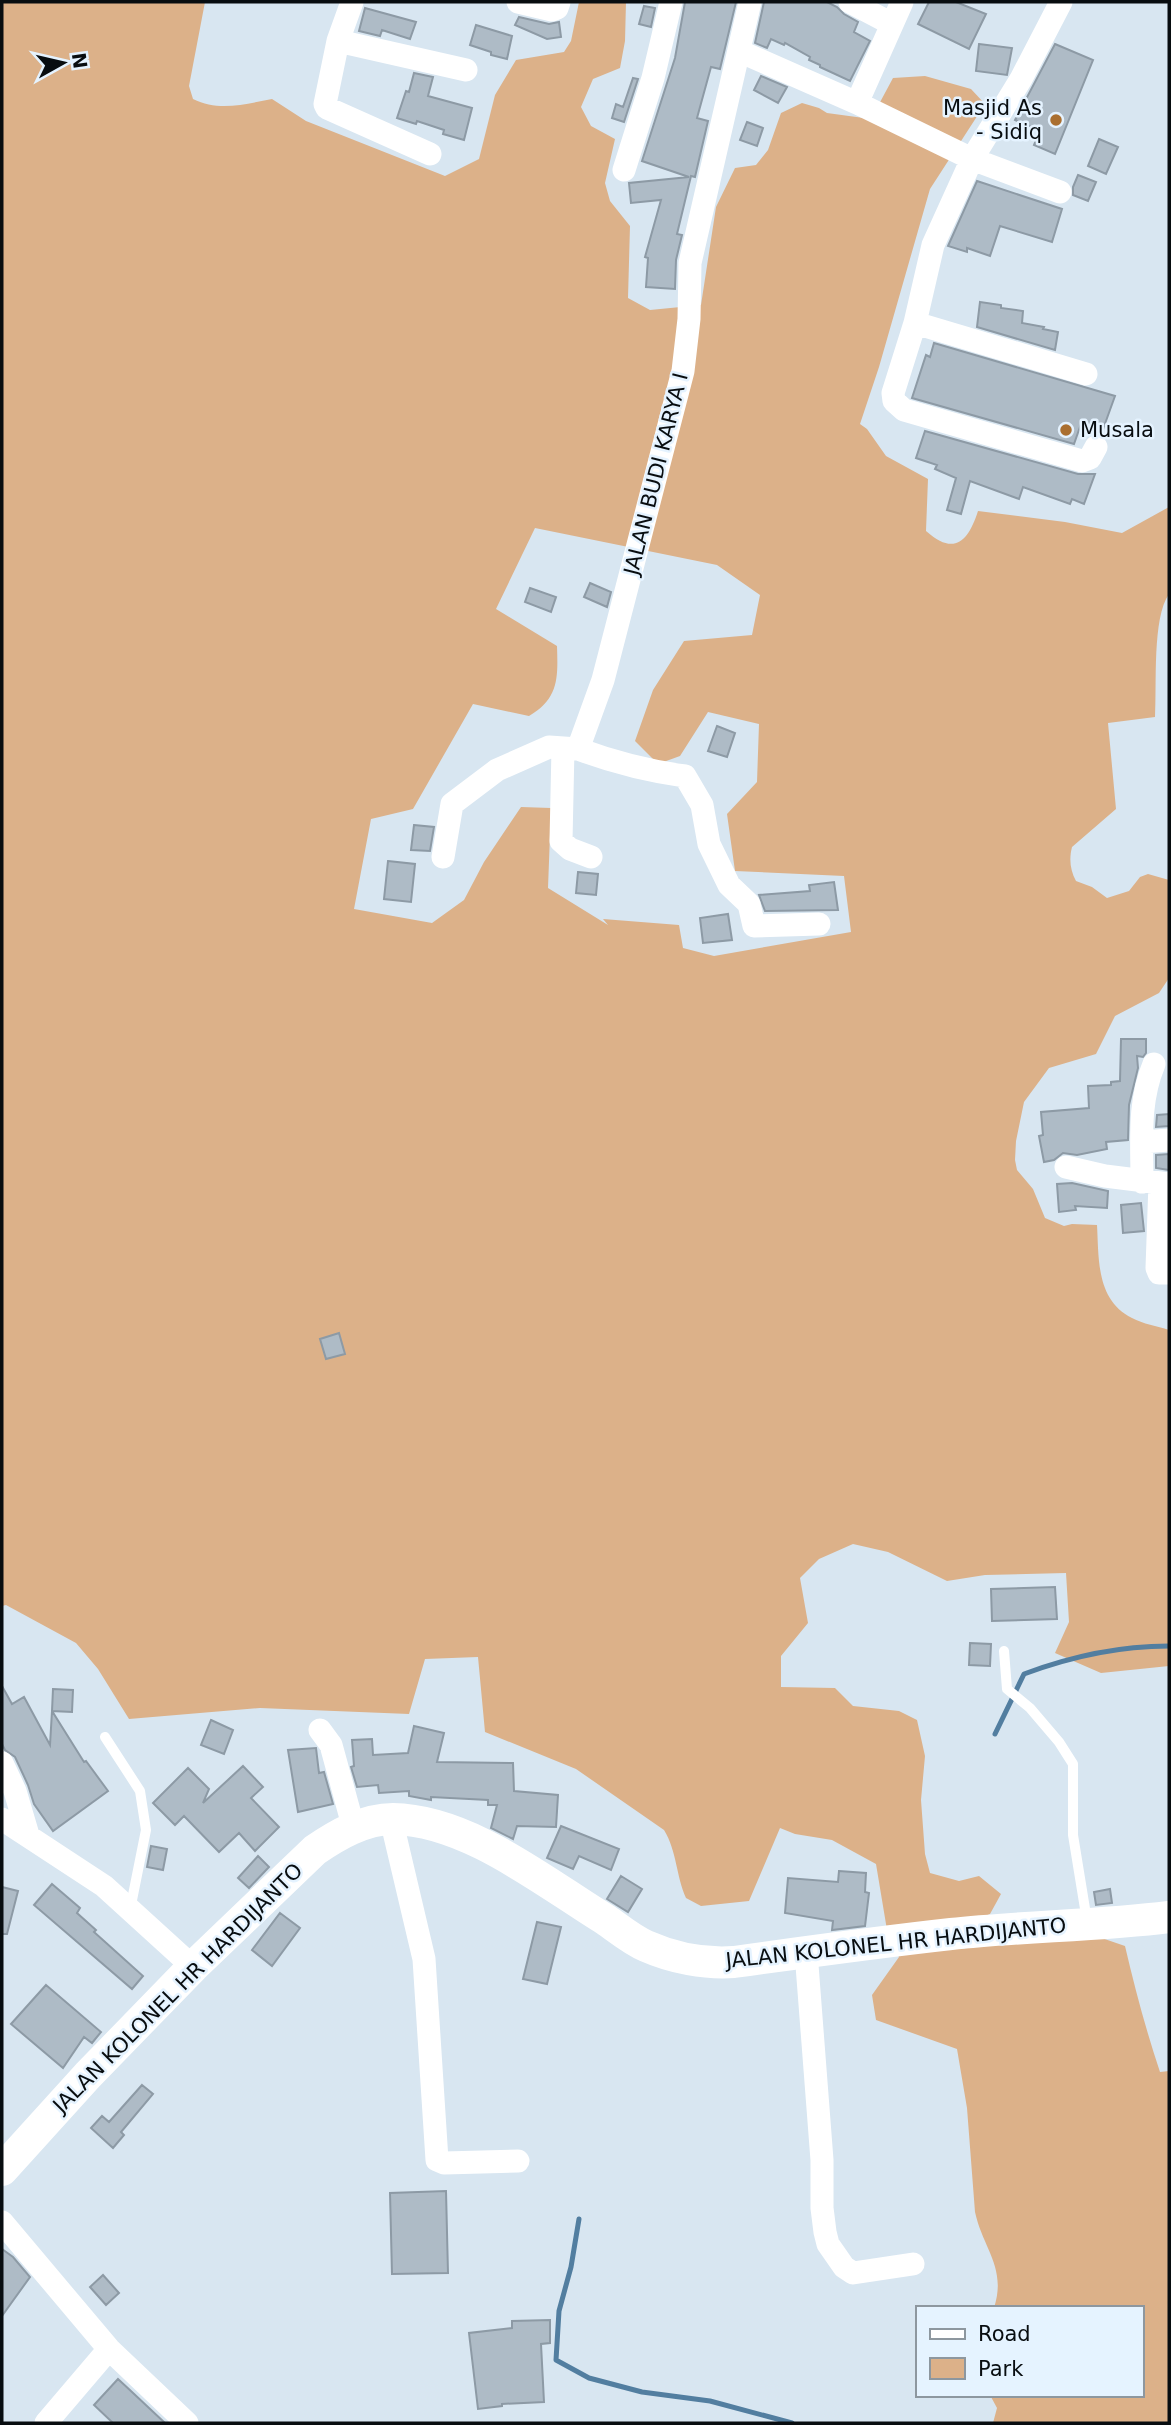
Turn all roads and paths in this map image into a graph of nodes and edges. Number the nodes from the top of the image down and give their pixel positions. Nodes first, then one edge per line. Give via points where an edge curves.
1 (352, 2) edge
2 (518, 2) edge
3 (559, 2) edge
4 (671, 2) edge
5 (750, 2) edge
6 (850, 2) edge
7 (902, 2) edge
8 (1061, 2) edge
9 (892, 24) junction
10 (338, 41) junction
11 (739, 51) junction
12 (466, 70) dead end
13 (857, 103) junction
14 (430, 154) dead end
15 (972, 159) junction
16 (624, 170) dead end
17 (1060, 192) dead end
18 (915, 323) junction
19 (1086, 374) dead end
20 (1096, 447) dead end
21 (571, 748) junction
22 (443, 857) dead end
23 (591, 857) dead end
24 (819, 924) dead end
25 (1154, 1064) dead end
26 (1169, 1140) edge
27 (1142, 1142) junction
28 (1066, 1167) dead end
29 (1157, 1183) edge
30 (1169, 1273) edge
31 (1004, 1651) dead end
32 (320, 1730) dead end
33 (105, 1737) dead end
34 (2, 1763) edge
35 (2, 1819) edge
36 (391, 1819) junction
37 (354, 1829) junction
38 (28, 1835) junction
39 (130, 1910) junction
40 (1169, 1917) edge
41 (1088, 1924) junction
42 (806, 1952) junction
43 (192, 1967) junction
44 (518, 2161) dead end
45 (2, 2170) edge
46 (4, 2228) edge
47 (913, 2264) dead end
48 (109, 2349) junction
49 (46, 2423) edge
50 (187, 2423) edge

1 - 10 street
2 - 3 street via 552,10
4 - 16 street
5 - 11 street, JALAN BUDI KARYA I
6 - 9 street
7 - 9 street
8 - 15 street
9 - 13 street
10 - 12 street
10 - 14 street via 327,108
11 - 13 street
11 - 21 street, JALAN BUDI KARYA I via 690,263 690,319 683,371 603,680
13 - 15 street
15 - 17 street
15 - 18 street via 933,244
18 - 19 street
18 - 20 street via 892,393 898,406 1082,461 1090,458
21 - 22 street via 549,747 497,770 452,804
21 - 23 street, JALAN BUDI KARYA I via 561,841
21 - 24 street via 654,772 685,776 702,805 709,844 729,885 749,904 754,926
25 - 27 street via 1144,1093
26 - 27 street
27 - 29 street
28 - 29 street
29 - 30 street via 1157,1268 1159,1273
31 - 41 lane via 1007,1689 1059,1742 1073,1764 1073,1835
32 - 37 street via 331,1745
33 - 39 lane via 140,1791 146,1830
34 - 38 street
35 - 38 street
36 - 37 main road, JALAN KOLONEL HR HARDIJANTO
36 - 42 main road, JALAN KOLONEL HR HARDIJANTO via 432,1824 474,1841 533,1873 645,1946 714,1963
36 - 44 street via 424,1959 437,2160
37 - 43 main road, JALAN KOLONEL HR HARDIJANTO via 314,1850
38 - 39 street via 104,1886
39 - 43 street
40 - 41 main road, JALAN KOLONEL HR HARDIJANTO
41 - 42 main road, JALAN KOLONEL HR HARDIJANTO via 951,1934
42 - 47 street via 828,2244 853,2273
43 - 45 main road, JALAN KOLONEL HR HARDIJANTO
46 - 48 street
48 - 49 street
48 - 50 street

